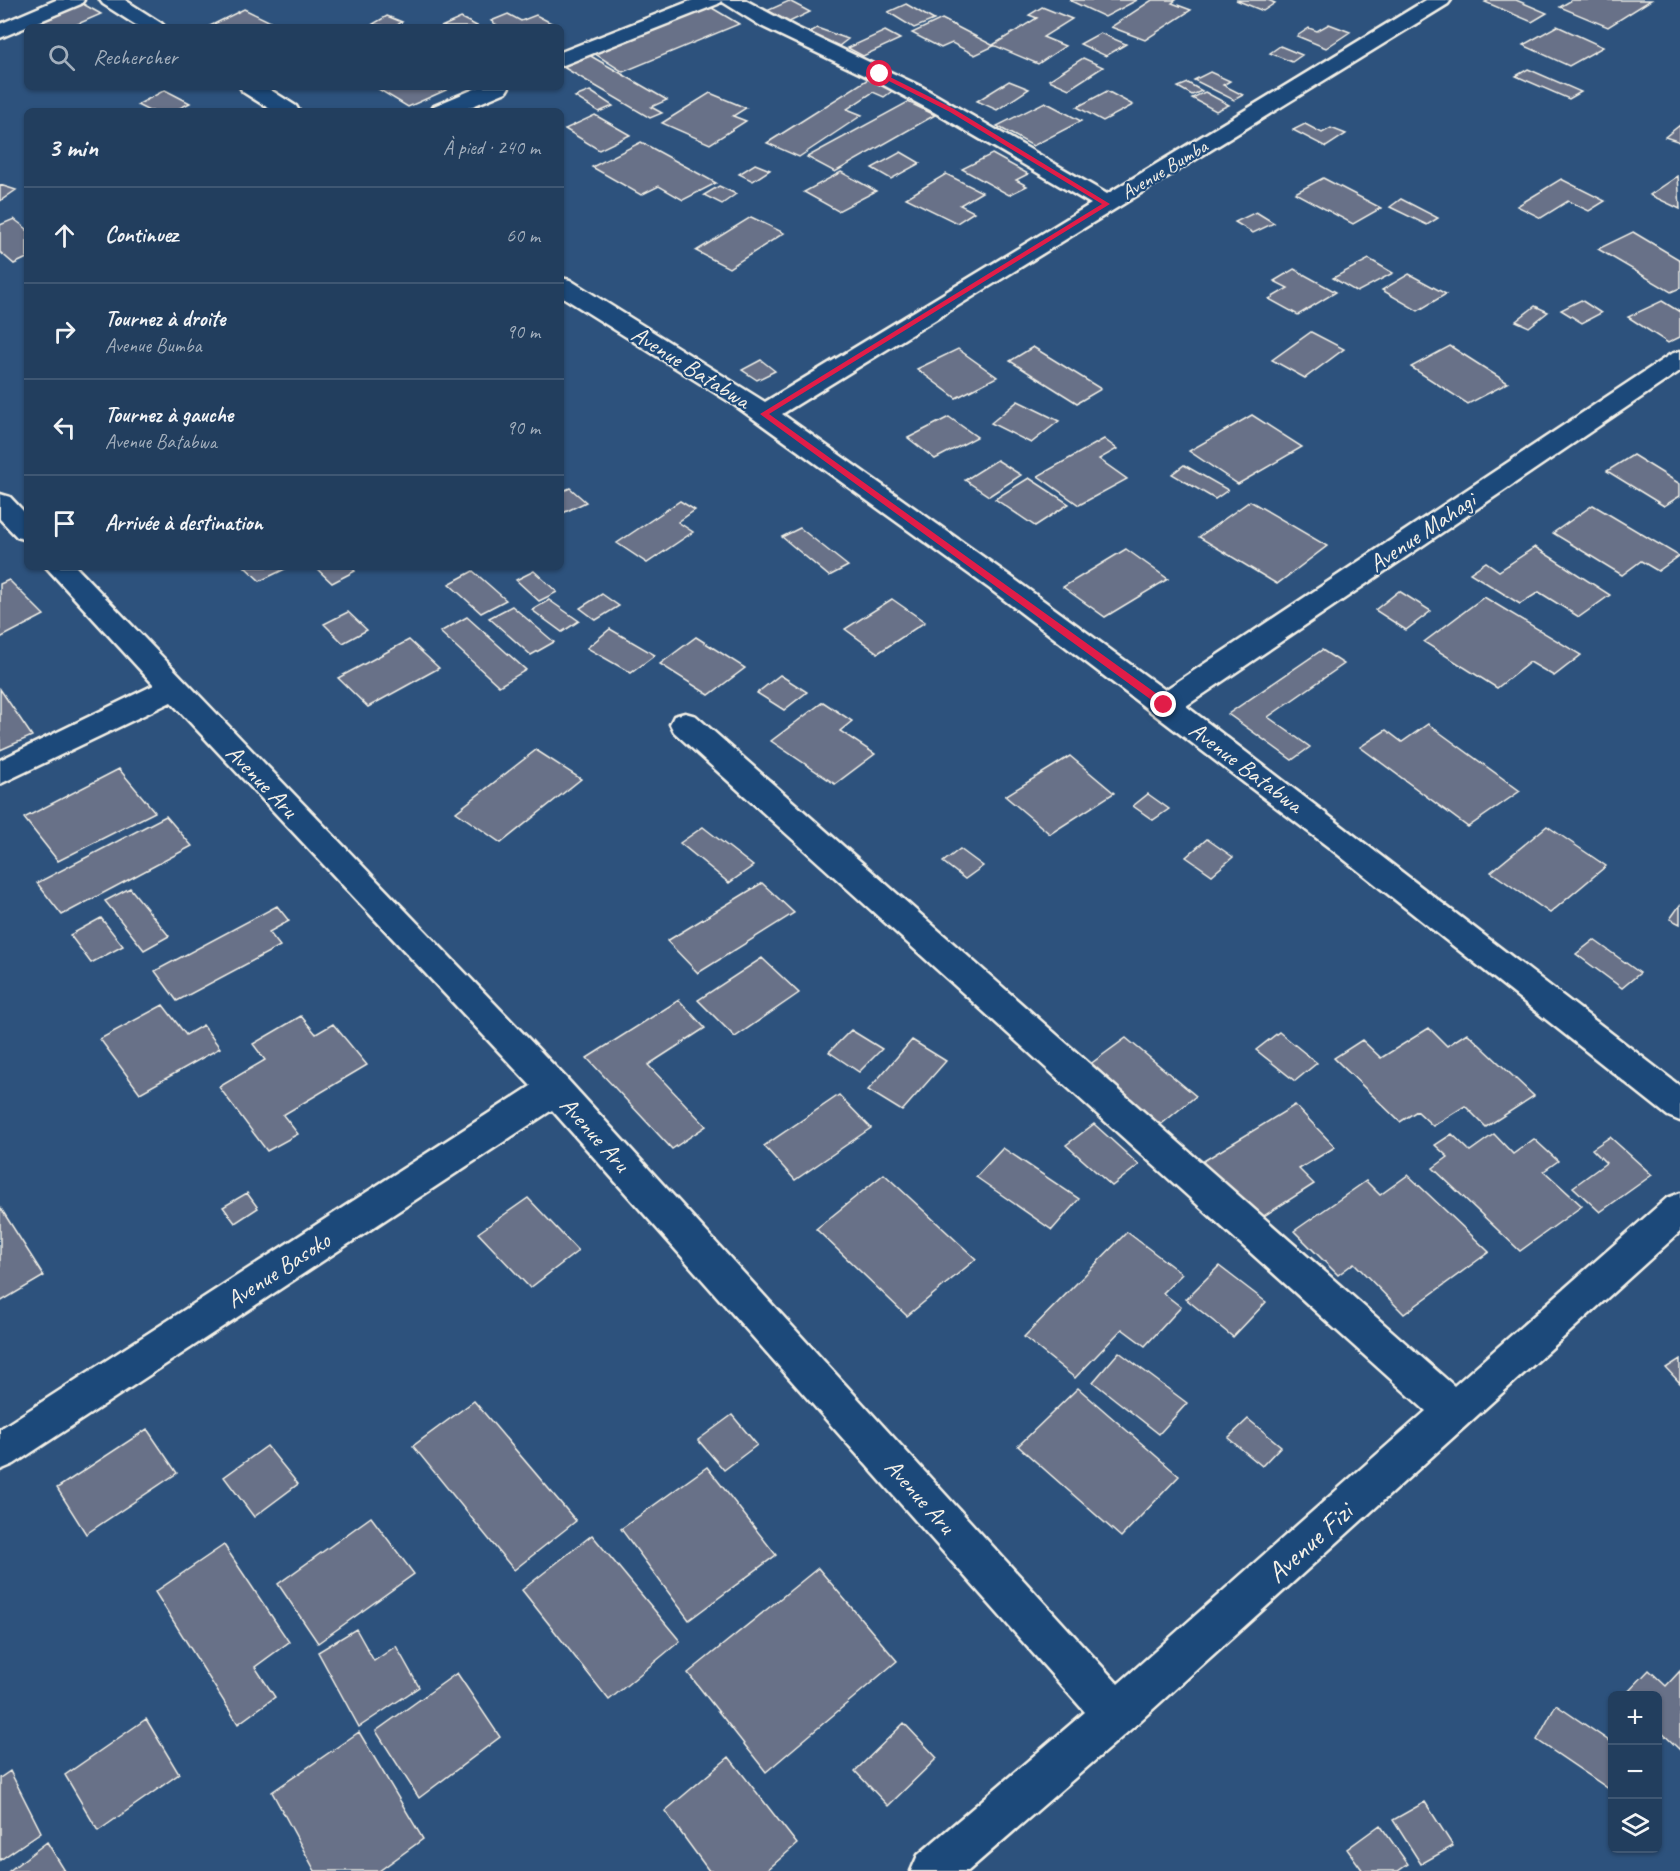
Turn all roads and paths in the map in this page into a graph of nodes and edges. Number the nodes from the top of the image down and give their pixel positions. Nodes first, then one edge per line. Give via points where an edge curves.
1 (74, 0) edge
2 (110, 0) edge
3 (711, 0) edge
4 (731, 0) edge
5 (1441, 0) edge
6 (149, 24) edge
7 (0, 32) edge
8 (564, 59) edge
9 (256, 90) edge
10 (491, 90) edge
11 (283, 108) edge
12 (449, 108) edge
13 (1107, 204) junction
14 (564, 287) edge
15 (1680, 360) edge
16 (764, 414) junction
17 (0, 503) edge
18 (24, 528) edge
19 (63, 570) edge
20 (174, 688) junction
21 (1164, 705) junction
22 (685, 724) dead end
23 (0, 773) edge
24 (555, 1089) junction
25 (1680, 1106) edge
26 (1680, 1209) edge
27 (1455, 1412) junction
28 (0, 1451) edge
29 (1116, 1714) junction
30 (934, 1871) edge

1 - 7 street
2 - 6 street
3 - 8 street
4 - 13 street via 758,18 952,111
5 - 13 street, Avenue Bumba
9 - 11 street
10 - 12 street
13 - 16 street, Avenue Bumba
14 - 16 street, Avenue Batabwa
15 - 21 street, Avenue Mahagi
16 - 21 street, Avenue Batabwa
17 - 18 street
19 - 20 street, Avenue Aru
20 - 23 street
20 - 24 street, Avenue Aru
21 - 25 street, Avenue Batabwa via 1438,914
22 - 27 street
24 - 28 street, Avenue Basoko
24 - 29 street, Avenue Aru
26 - 27 street, Avenue Fizi
27 - 29 street, Avenue Fizi
29 - 30 street, Avenue Fizi

